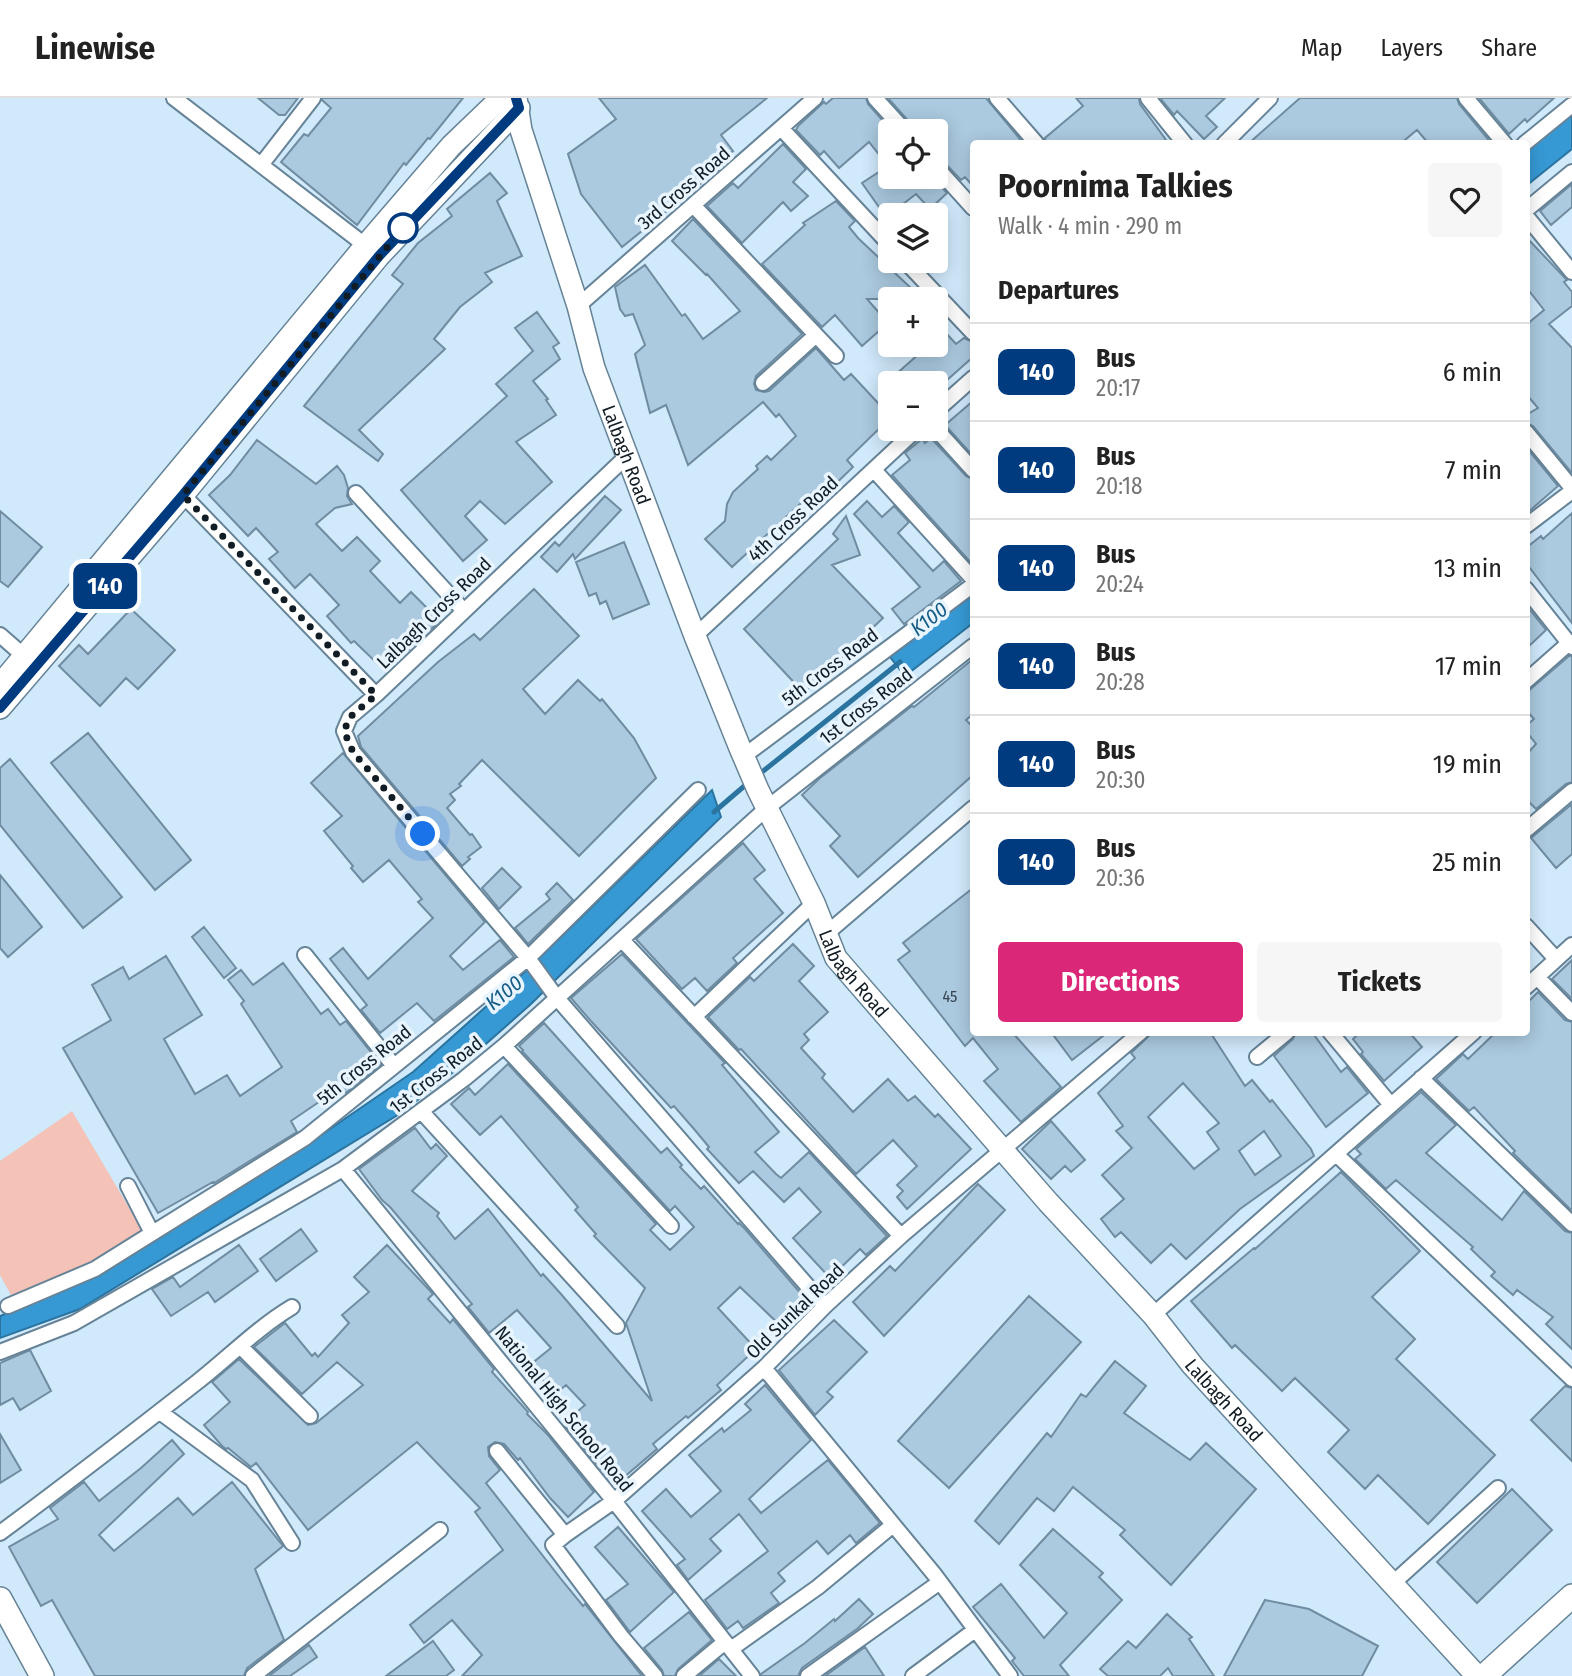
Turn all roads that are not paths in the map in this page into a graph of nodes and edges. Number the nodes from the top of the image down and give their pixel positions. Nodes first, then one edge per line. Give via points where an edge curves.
1 (174, 98) edge
2 (313, 98) edge
3 (815, 98) edge
4 (875, 98) edge
5 (997, 98) edge
6 (1148, 98) edge
7 (1270, 98) edge
8 (1466, 98) edge
9 (516, 101) edge
10 (1572, 105) edge
11 (894, 119) edge
12 (780, 128) junction
13 (1034, 140) edge
14 (1182, 140) edge
15 (1228, 140) edge
16 (1502, 140) edge
17 (1529, 140) edge
18 (261, 165) junction
19 (1572, 172) edge
20 (948, 180) edge
21 (693, 205) junction
22 (970, 205) edge
23 (1530, 207) edge
24 (1530, 221) edge
25 (878, 232) edge
26 (372, 251) junction
27 (1572, 272) edge
28 (916, 273) edge
29 (578, 306) junction
30 (970, 330) edge
31 (816, 335) junction
32 (836, 356) dead end
33 (970, 381) edge
34 (763, 383) dead end
35 (948, 400) edge
36 (1530, 437) edge
37 (904, 441) edge
38 (947, 441) edge
39 (628, 455) junction
40 (970, 467) edge
41 (874, 470) junction
42 (1572, 489) edge
43 (356, 493) dead end
44 (183, 495) junction
45 (1530, 523) edge
46 (970, 576) edge
47 (970, 587) edge
48 (1530, 594) edge
49 (464, 611) junction
50 (0, 635) edge
51 (695, 636) junction
52 (1571, 645) edge
53 (970, 648) edge
54 (30, 662) junction
55 (1530, 678) edge
56 (0, 685) edge
57 (376, 695) junction
58 (0, 708) edge
59 (744, 756) junction
60 (698, 790) dead end
61 (1572, 791) edge
62 (763, 799) junction
63 (970, 811) edge
64 (1530, 827) edge
65 (814, 903) junction
66 (1530, 930) edge
67 (827, 934) junction
68 (622, 940) junction
69 (1572, 945) edge
70 (305, 955) dead end
71 (1556, 959) junction
72 (530, 961) junction
73 (1532, 982) edge
74 (557, 998) junction
75 (1572, 1013) edge
76 (694, 1017) junction
77 (1136, 1036) edge
78 (1282, 1036) edge
79 (1333, 1036) edge
80 (1469, 1036) edge
81 (504, 1046) junction
82 (1257, 1057) dead end
83 (394, 1066) junction
84 (1421, 1078) junction
85 (1391, 1105) junction
86 (421, 1111) junction
87 (1003, 1149) junction
88 (1336, 1154) junction
89 (343, 1169) junction
90 (128, 1186) dead end
91 (1572, 1224) edge
92 (671, 1226) dead end
93 (152, 1233) junction
94 (901, 1236) junction
95 (8, 1306) dead end
96 (825, 1306) junction
97 (292, 1307) dead end
98 (1153, 1315) junction
99 (617, 1326) dead end
100 (242, 1347) junction
101 (0, 1352) edge
102 (764, 1368) junction
103 (1572, 1379) edge
104 (160, 1412) junction
105 (310, 1416) dead end
106 (497, 1451) dead end
107 (1498, 1488) dead end
108 (614, 1501) junction
109 (893, 1525) junction
110 (440, 1530) dead end
111 (0, 1533) edge
112 (565, 1535) junction
113 (292, 1542) dead end
114 (940, 1582) junction
115 (1392, 1584) junction
116 (1572, 1596) edge
117 (0, 1599) edge
118 (975, 1630) junction
119 (728, 1646) junction
120 (42, 1676) edge
121 (253, 1676) edge
122 (655, 1676) edge
123 (684, 1676) edge
124 (752, 1676) edge
125 (808, 1676) edge
126 (913, 1676) edge
127 (1010, 1676) edge
128 (1477, 1676) edge
129 (1484, 1676) edge

1 - 18 street
2 - 18 street
3 - 12 street, 3rd Cross Road
4 - 11 street
5 - 13 street
6 - 14 street
7 - 15 street
8 - 16 street
9 - 26 main road
9 - 29 main road, Lalbagh Road via 521,130
10 - 17 street
12 - 21 street, 3rd Cross Road
12 - 25 street
18 - 26 street
19 - 23 street
20 - 22 street
21 - 29 street, 3rd Cross Road
21 - 31 street
24 - 27 street
26 - 44 main road
26 - 54 main road
28 - 30 street
29 - 39 main road, Lalbagh Road via 594,368
31 - 32 street
31 - 34 street
33 - 35 street
36 - 42 street
37 - 41 street, 4th Cross Road
38 - 40 street
39 - 49 street, Lalbagh Cross Road
39 - 51 main road, Lalbagh Road
41 - 46 street
41 - 51 street, 4th Cross Road
42 - 45 street
43 - 49 street
44 - 54 main road
44 - 57 street, Lalbagh Cross Road
47 - 59 street, 5th Cross Road
48 - 52 street
49 - 57 street, Lalbagh Cross Road
50 - 54 street
51 - 59 main road, Lalbagh Road
52 - 55 street
53 - 62 street, 1st Cross Road
54 - 56 main road
54 - 58 main road
57 - 72 street via 350,717 344,731 353,752
59 - 62 main road, Lalbagh Road
60 - 72 street, 5th Cross Road
61 - 64 street
62 - 65 main road, Lalbagh Road
62 - 68 street, 1st Cross Road
63 - 67 street
65 - 67 main road, Lalbagh Road
65 - 76 street
66 - 71 street
67 - 87 main road, Lalbagh Road via 836,958
68 - 74 street, 1st Cross Road
68 - 76 street
69 - 71 street
70 - 83 street
71 - 73 street
72 - 74 street
72 - 83 street, 5th Cross Road
73 - 75 street
74 - 81 street, 1st Cross Road
74 - 96 street
76 - 94 street
77 - 87 street, Old Sunkal Road
78 - 82 street
79 - 85 street
80 - 84 street
81 - 86 street, 1st Cross Road
81 - 92 street
83 - 93 street, 5th Cross Road via 305,1138
84 - 85 street
84 - 91 street
85 - 88 street
86 - 89 street, 1st Cross Road
86 - 99 street
87 - 94 street, Old Sunkal Road
87 - 98 main road, Lalbagh Road
88 - 98 street
88 - 103 street
89 - 101 street, 1st Cross Road via 74,1322
89 - 108 street, National High School Road
90 - 93 street
93 - 95 street, 5th Cross Road via 96,1269
94 - 96 street, Old Sunkal Road
96 - 102 street, Old Sunkal Road
97 - 100 street
98 - 115 main road, Lalbagh Road via 1193,1366
100 - 104 street
100 - 105 street
102 - 108 street, Old Sunkal Road
102 - 109 street
104 - 111 street
104 - 113 street via 251,1480
106 - 112 street
107 - 115 street
108 - 112 street, Old Sunkal Road
108 - 119 street, National High School Road
109 - 114 street
109 - 119 street via 818,1587
110 - 121 street
112 - 122 street via 553,1545
114 - 118 street
114 - 125 street
115 - 128 main road, Lalbagh Road
116 - 129 main road
117 - 120 main road
118 - 126 street
118 - 127 street
119 - 123 street
119 - 124 street, National High School Road

